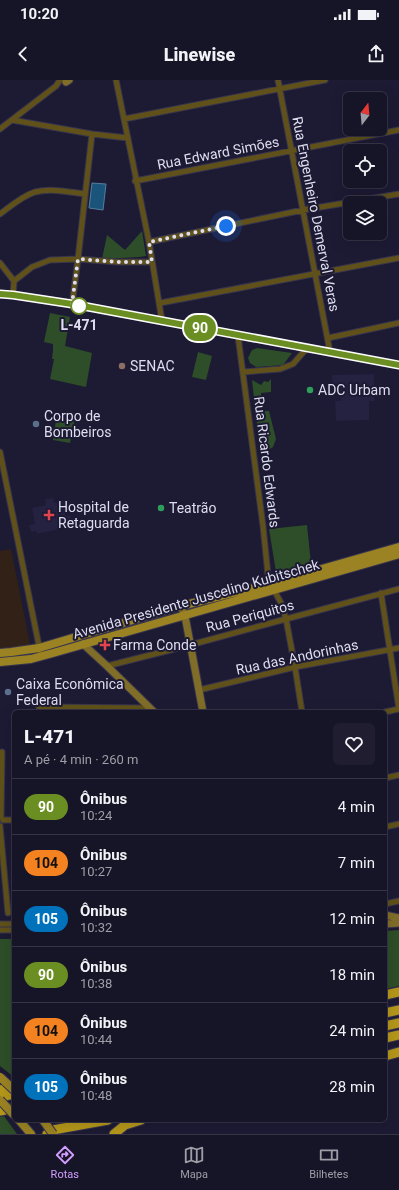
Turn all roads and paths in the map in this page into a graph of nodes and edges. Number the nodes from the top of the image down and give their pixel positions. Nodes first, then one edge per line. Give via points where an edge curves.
1 (116, 80) edge
2 (278, 80) edge
3 (325, 80) edge
4 (66, 81) edge
5 (280, 88) junction
6 (124, 119) junction
7 (12, 120) junction
8 (0, 129) edge
9 (399, 130) edge
10 (92, 134) junction
11 (128, 138) junction
12 (292, 150) junction
13 (135, 181) junction
14 (85, 194) junction
15 (399, 194) edge
16 (303, 210) junction
17 (0, 214) edge
18 (149, 242) junction
19 (399, 258) edge
20 (78, 259) junction
21 (152, 262) junction
22 (0, 263) edge
23 (315, 274) junction
24 (14, 281) junction
25 (0, 294) edge
26 (13, 295) junction
27 (160, 303) junction
28 (72, 304) junction
29 (162, 321) junction
30 (399, 323) edge
31 (238, 336) junction
32 (328, 338) junction
33 (307, 348) junction
34 (330, 352) junction
35 (399, 365) edge
36 (243, 372) junction
37 (0, 452) edge
38 (399, 547) edge
39 (399, 554) edge
40 (272, 587) junction
41 (399, 589) edge
42 (381, 593) junction
43 (181, 606) junction
44 (185, 616) junction
45 (286, 618) junction
46 (84, 644) junction
47 (190, 645) junction
48 (399, 648) edge
49 (390, 650) junction
50 (0, 652) edge
51 (40, 652) junction
52 (0, 662) edge
53 (107, 666) junction
54 (296, 667) junction
55 (199, 690) junction
56 (39, 707) dead end
57 (399, 709) edge
58 (152, 710) edge
59 (203, 710) edge
60 (302, 710) edge
61 (387, 712) edge
62 (2, 752) dead end
63 (399, 775) edge
64 (387, 778) edge
65 (12, 820) edge
66 (1, 821) edge
67 (399, 824) edge
68 (387, 827) edge
69 (399, 901) edge
70 (387, 904) edge
71 (8, 913) dead end
72 (387, 915) edge
73 (399, 918) edge
74 (399, 923) edge
75 (0, 924) edge
76 (12, 924) edge
77 (387, 924) edge
78 (0, 930) edge
79 (12, 930) edge
80 (399, 992) edge
81 (387, 995) edge
82 (399, 1010) edge
83 (387, 1013) edge
84 (399, 1023) edge
85 (387, 1026) edge
86 (399, 1035) edge
87 (387, 1038) edge
88 (387, 1051) edge
89 (399, 1051) edge
90 (387, 1055) edge
91 (0, 1077) edge
92 (12, 1087) edge
93 (12, 1088) edge
94 (0, 1090) edge
95 (12, 1094) edge
96 (0, 1097) edge
97 (0, 1100) edge
98 (10, 1111) edge
99 (21, 1122) edge
100 (44, 1122) edge
101 (97, 1122) edge
102 (135, 1122) edge
103 (31, 1134) edge
104 (47, 1134) edge
105 (53, 1134) edge
106 (114, 1134) edge

1 - 6 street
2 - 5 street, Rua Engenheiro Demerval Veras
3 - 5 street
4 - 7 street
5 - 6 street
5 - 12 street, Rua Engenheiro Demerval Veras
6 - 11 street
7 - 8 street
7 - 10 street
9 - 12 street, Rua Edward Simões
10 - 11 street
10 - 14 street
11 - 13 street
12 - 13 street, Rua Edward Simões
12 - 16 street, Rua Engenheiro Demerval Veras
13 - 18 street
14 - 17 street via 34,192
14 - 20 street
15 - 16 street
16 - 18 street
16 - 23 street, Rua Engenheiro Demerval Veras
18 - 21 street
19 - 23 street
20 - 21 street
20 - 24 street via 50,260 32,267
20 - 28 street
21 - 27 street
22 - 24 street
23 - 27 street
23 - 32 street, Rua Engenheiro Demerval Veras
24 - 26 street
25 - 26 street
26 - 28 street
27 - 29 street
28 - 29 street
29 - 31 street
30 - 32 street
31 - 33 street
31 - 36 street, Rua Ricardo Edwards
32 - 34 street, Rua Engenheiro Demerval Veras
33 - 34 street
33 - 36 street via 293,364 280,369
34 - 35 street
36 - 40 street, Rua Ricardo Edwards
37 - 51 street
38 - 40 main road, Avenida Presidente Juscelino Kubitschek
39 - 40 main road, Avenida Presidente Juscelino Kubitschek
40 - 43 main road, Avenida Presidente Juscelino Kubitschek
40 - 44 main road, Avenida Presidente Juscelino Kubitschek
40 - 45 street, Rua Ricardo Edwards
41 - 42 street, Rua Periquitos
42 - 45 street, Rua Periquitos
42 - 49 street
43 - 44 main road
43 - 51 main road, Avenida Presidente Juscelino Kubitschek
44 - 46 main road, Avenida Presidente Juscelino Kubitschek
44 - 47 main road
45 - 47 street, Rua Periquitos
45 - 54 street, Rua Ricardo Edwards
46 - 51 main road, Avenida Presidente Juscelino Kubitschek
46 - 53 main road
47 - 53 street, Rua Periquitos
47 - 55 main road
48 - 49 street, Rua das Andorinhas
49 - 54 street, Rua das Andorinhas
49 - 57 street
50 - 51 main road, Avenida Presidente Juscelino Kubitschek
51 - 52 main road, Avenida Presidente Juscelino Kubitschek via 31,659
53 - 58 main road
54 - 55 street, Rua das Andorinhas
54 - 60 street, Rua Ricardo Edwards
55 - 59 main road
56 - 58 street
57 - 61 street
62 - 66 street
63 - 64 street
65 - 66 street
66 - 71 street
67 - 68 street
69 - 70 street
72 - 73 main road
74 - 77 main road
75 - 76 street
78 - 79 street
80 - 81 highway
82 - 83 highway
84 - 85 highway
86 - 87 highway
88 - 89 highway
89 - 90 highway
91 - 93 main road, bridge
92 - 94 highway
95 - 96 highway
97 - 98 main road, bridge
99 - 103 main road
100 - 105 main road, bridge
101 - 104 highway via 53,1130
102 - 106 highway via 125,1125

